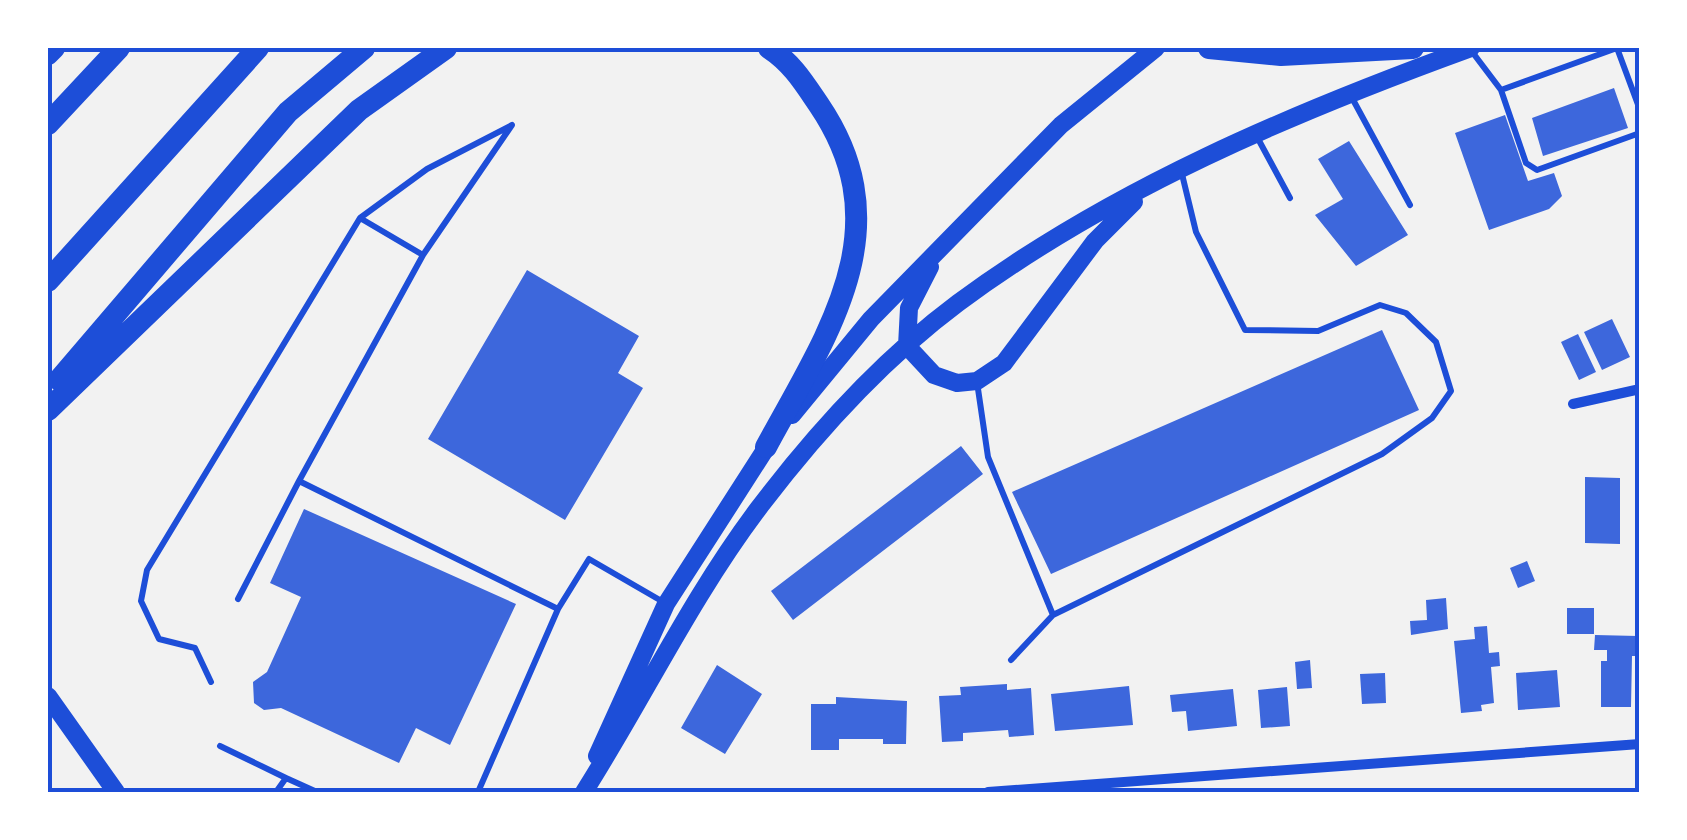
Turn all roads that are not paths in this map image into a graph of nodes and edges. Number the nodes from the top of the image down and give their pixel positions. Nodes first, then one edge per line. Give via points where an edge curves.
1 (54, 48) edge
2 (119, 48) edge
3 (258, 48) edge
4 (364, 48) edge
5 (446, 48) edge
6 (769, 48) edge
7 (1156, 48) edge
8 (1209, 48) edge
9 (1413, 48) edge
10 (1470, 48) edge
11 (1617, 48) edge
12 (48, 54) edge
13 (1500, 90) junction
14 (1350, 95) junction
15 (1640, 110) edge
16 (48, 124) edge
17 (1640, 128) edge
18 (1256, 134) junction
19 (1181, 169) junction
20 (1154, 181) junction
21 (1290, 198) dead end
22 (1410, 205) dead end
23 (360, 218) junction
24 (937, 253) junction
25 (423, 255) junction
26 (48, 281) edge
27 (907, 346) junction
28 (976, 381) junction
29 (1640, 389) edge
30 (48, 394) edge
31 (1573, 404) dead end
32 (48, 410) edge
33 (766, 446) junction
34 (299, 481) junction
35 (238, 599) dead end
36 (666, 604) junction
37 (558, 608) junction
38 (1053, 615) junction
39 (1012, 660) dead end
40 (211, 682) dead end
41 (48, 696) edge
42 (1640, 744) edge
43 (220, 746) dead end
44 (286, 778) junction
45 (116, 792) edge
46 (276, 792) edge
47 (316, 792) edge
48 (478, 792) edge
49 (582, 792) edge
50 (988, 792) edge

1 - 12 highway
2 - 16 highway
3 - 26 highway
4 - 30 highway via 288,112
5 - 32 highway via 359,110
6 - 33 highway via 788,60 834,128 858,197 856,258 831,328
7 - 24 main road via 1061,125
8 - 9 highway via 1281,55
10 - 13 lane
10 - 14 main road
11 - 13 lane
11 - 15 lane
13 - 17 lane via 1526,162 1537,170
14 - 18 main road
14 - 22 lane
18 - 19 main road
18 - 21 lane
19 - 20 main road
19 - 38 lane via 1196,232 1245,330 1318,331 1380,305 1406,312 1436,342 1451,391 1432,418 1382,454
20 - 27 main road via 959,302
20 - 28 main road via 1095,241 1004,364
23 - 25 lane
23 - 25 lane via 427,169 512,125
23 - 40 lane via 147,570 142,601 159,639 196,648
24 - 27 main road via 908,308
24 - 33 main road via 871,319
25 - 34 lane
27 - 28 main road via 934,375
27 - 49 main road via 759,508
28 - 38 lane via 988,457
29 - 31 street
33 - 36 main road
34 - 35 lane
34 - 37 lane
36 - 37 lane via 589,559
36 - 49 main road
37 - 48 lane
38 - 39 lane
41 - 45 main road
42 - 50 street
43 - 44 lane
44 - 46 lane
44 - 47 lane

